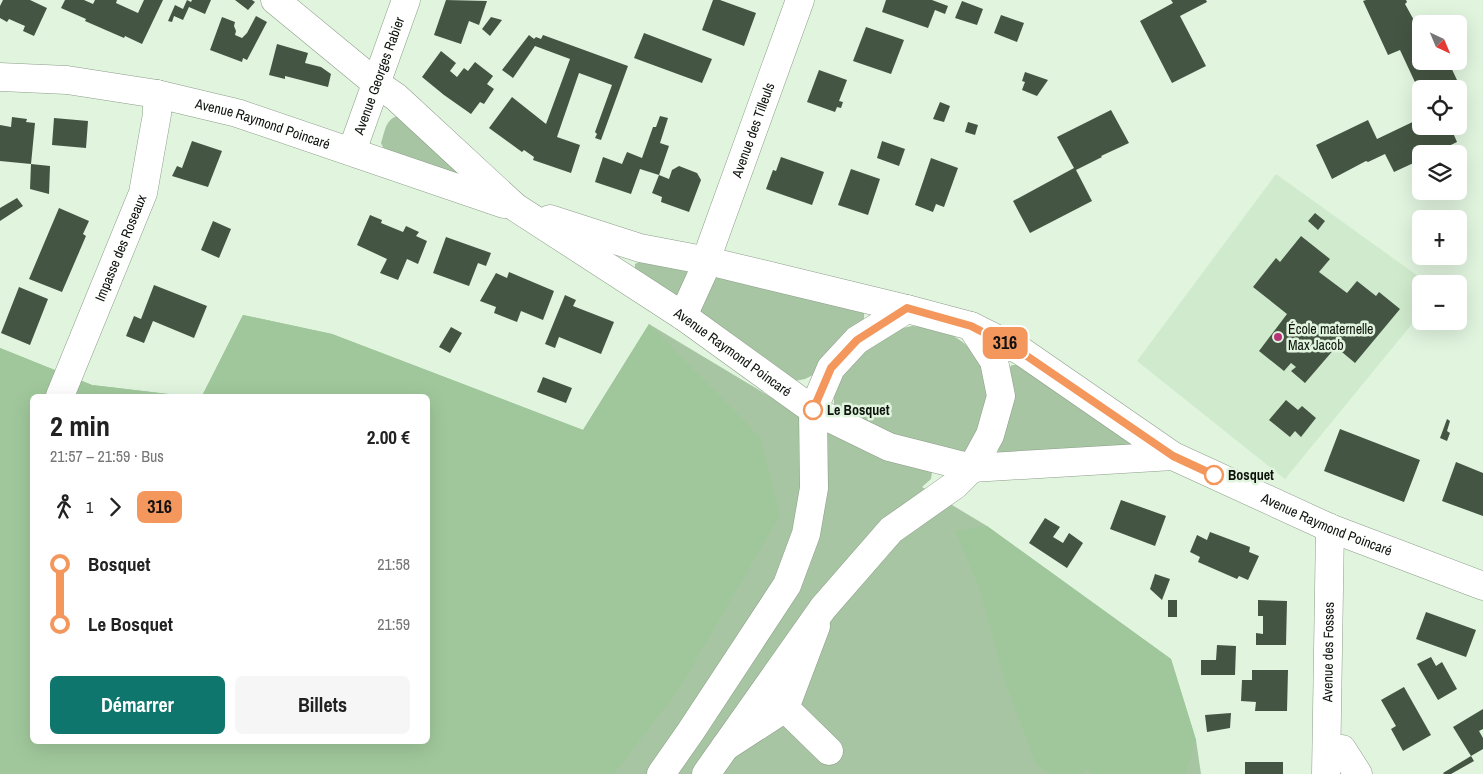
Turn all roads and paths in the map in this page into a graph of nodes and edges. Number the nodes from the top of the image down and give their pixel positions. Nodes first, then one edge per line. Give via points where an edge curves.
1 (275, 0) edge
2 (406, 0) edge
3 (800, 0) edge
4 (0, 76) edge
5 (377, 84) junction
6 (158, 94) junction
7 (352, 151) junction
8 (515, 207) junction
9 (708, 261) junction
10 (907, 308) junction
11 (683, 316) junction
12 (971, 326) junction
13 (61, 394) edge
14 (813, 410) junction
15 (1173, 456) junction
16 (972, 468) junction
17 (1330, 528) junction
18 (1483, 586) edge
19 (823, 608) junction
20 (785, 708) junction
21 (726, 747) junction
22 (828, 752) dead end
23 (1327, 761) edge
24 (661, 774) edge
25 (706, 774) edge
26 (711, 774) edge
27 (1358, 774) edge

1 - 5 street
2 - 5 street, Avenue Georges Rabier
3 - 9 street, Avenue des Tilleuls
4 - 6 street, Avenue Raymond Poincaré via 67,80
5 - 7 street, Avenue Georges Rabier
5 - 8 street via 396,97
6 - 7 street, Avenue Raymond Poincaré via 237,113
6 - 13 street, Impasse des Roseaux via 143,193
7 - 8 street, Avenue Raymond Poincaré
8 - 9 street, Avenue Raymond Poincaré via 640,248
8 - 11 street, Avenue Raymond Poincaré
9 - 10 street, Avenue Raymond Poincaré
9 - 11 street, Avenue des Tilleuls
10 - 12 street, Avenue Raymond Poincaré
10 - 14 street via 857,340 831,368
11 - 14 street, Avenue Raymond Poincaré
12 - 15 street, Avenue Raymond Poincaré via 1021,352
12 - 16 street via 994,361 1001,396 990,435
14 - 16 street, Avenue Raymond Poincaré via 889,447
14 - 24 street via 814,488 806,534 786,585
15 - 16 street, Avenue Raymond Poincaré
15 - 17 street, Avenue Raymond Poincaré
16 - 19 street via 892,530
17 - 18 street, Avenue Raymond Poincaré
17 - 23 street, Avenue des Fosses
19 - 20 street
19 - 21 street
20 - 21 street
20 - 22 street
21 - 25 street
21 - 26 street
23 - 27 street via 1342,749

